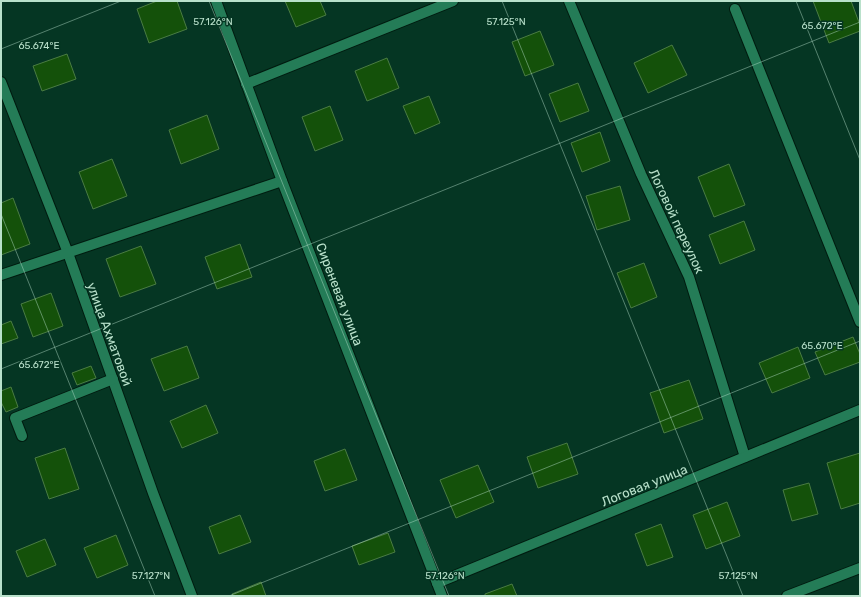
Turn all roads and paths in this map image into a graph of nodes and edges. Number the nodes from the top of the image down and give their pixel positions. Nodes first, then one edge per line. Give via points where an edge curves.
1 (216, 1) edge
2 (453, 1) edge
3 (569, 1) edge
4 (735, 9) dead end
5 (1, 82) edge
6 (246, 84) junction
7 (282, 181) junction
8 (68, 253) junction
9 (1, 275) edge
10 (860, 322) edge
11 (113, 379) junction
12 (860, 410) edge
13 (22, 436) dead end
14 (745, 457) junction
15 (860, 568) edge
16 (438, 584) junction
17 (192, 596) edge
18 (442, 596) edge
19 (787, 596) edge

1 - 6 street, Сиреневая улица
2 - 6 street
3 - 14 street, Логовой переулок via 641,174 690,277
4 - 10 street
5 - 8 street, улица Ахматовой
6 - 7 street, Сиреневая улица
7 - 8 street
7 - 16 street, Сиреневая улица
8 - 9 street
8 - 11 street, улица Ахматовой
11 - 13 street via 15,418
11 - 17 street, улица Ахматовой
12 - 14 street, Логовая улица
14 - 16 street, Логовая улица
15 - 19 street
16 - 18 street, Сиреневая улица

